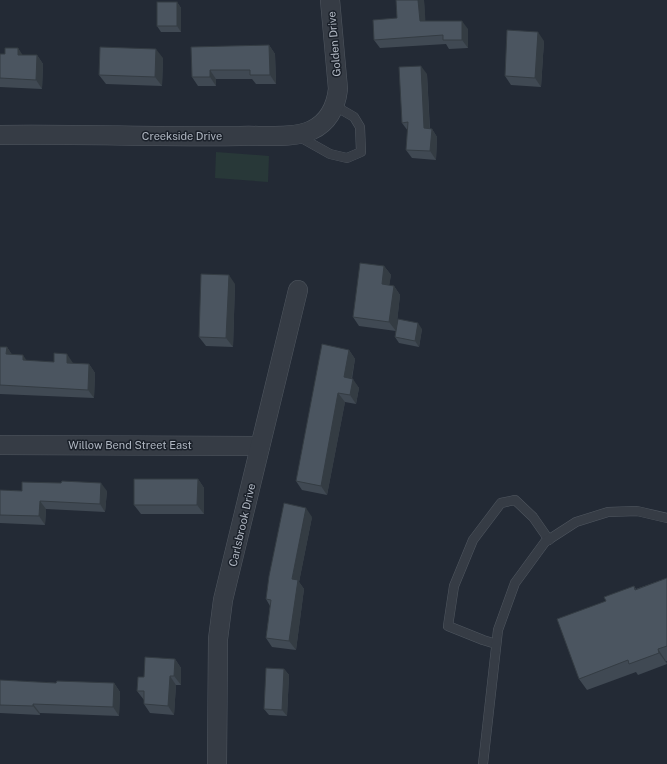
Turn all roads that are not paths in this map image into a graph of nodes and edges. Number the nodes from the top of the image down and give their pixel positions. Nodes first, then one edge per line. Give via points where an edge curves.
1 (330, 0) edge
2 (337, 97) junction
3 (0, 135) edge
4 (295, 135) junction
5 (298, 290) dead end
6 (0, 445) edge
7 (260, 446) junction
8 (667, 518) edge
9 (549, 540) junction
10 (496, 644) junction
11 (217, 764) edge
12 (483, 764) edge

1 - 2 street, Golden Drive
2 - 4 street, Creekside Drive via 328,116 320,125
2 - 4 lane via 360,127 361,152 347,158 330,154
3 - 4 street, Creekside Drive
5 - 7 street, Carlsbrook Drive
6 - 7 street, Willow Bend Street East
7 - 11 street, Carlsbrook Drive via 219,623
8 - 9 lane via 637,511 608,512 576,522
9 - 10 lane via 515,583 498,630
9 - 10 lane via 533,517 515,500 501,503 473,540 454,586 448,626
10 - 12 lane

